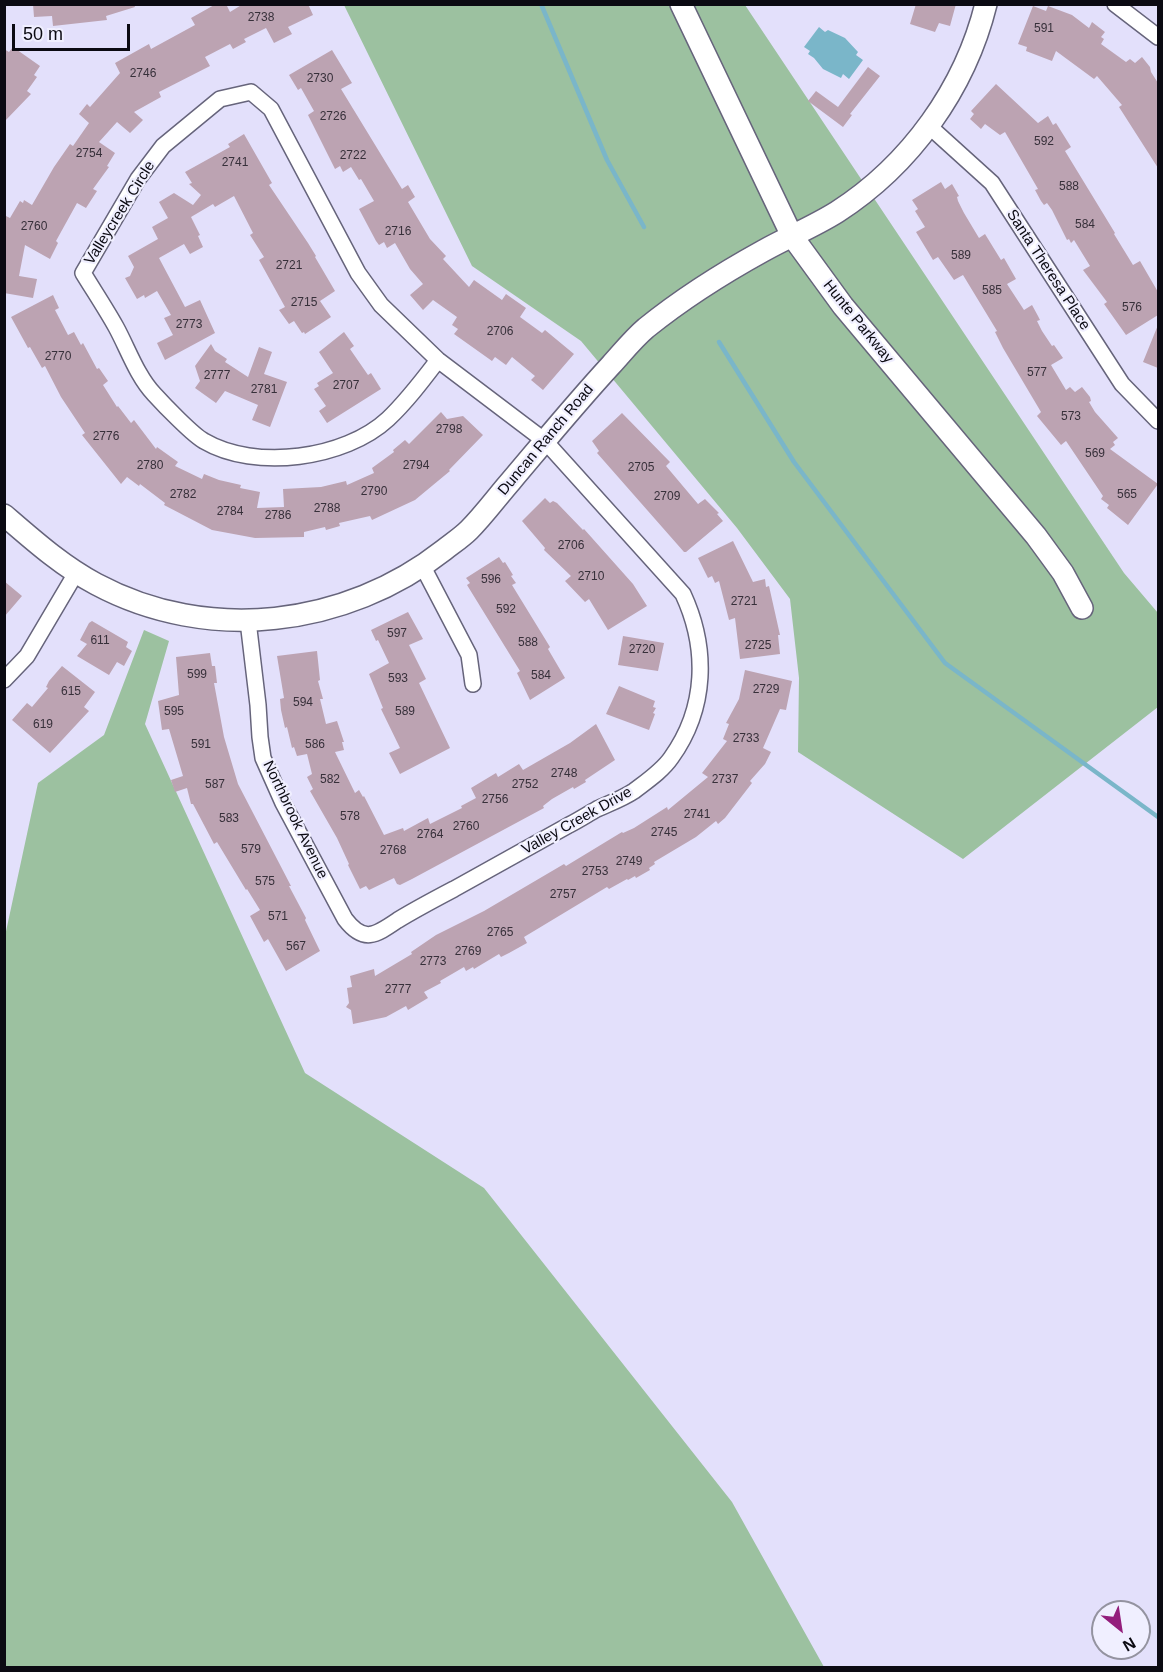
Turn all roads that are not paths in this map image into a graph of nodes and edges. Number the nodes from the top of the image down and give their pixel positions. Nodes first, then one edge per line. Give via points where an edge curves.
1 (681, 4) edge
2 (986, 4) edge
3 (1115, 4) edge
4 (1158, 37) edge
5 (929, 126) junction
6 (792, 236) junction
7 (438, 360) junction
8 (1158, 421) edge
9 (545, 441) junction
10 (4, 515) edge
11 (423, 567) junction
12 (76, 573) junction
13 (1082, 608) dead end
14 (248, 621) junction
15 (4, 680) edge
16 (473, 684) dead end
17 (364, 935) joint

1 - 6 street, Hunte Parkway
2 - 5 street, Duncan Ranch Road via 968,58
3 - 4 street
5 - 6 street, Duncan Ranch Road via 896,165 858,198
5 - 8 street, Santa Theresa Place via 992,183 1122,384
6 - 9 street, Duncan Ranch Road via 698,291 644,330
6 - 13 street, Hunte Parkway via 843,306 1036,536
7 - 7 street, Valleycreek Circle via 403,405 353,441 295,457 238,453 202,441 153,393 83,273 138,179 164,146 220,99 251,92 271,110 358,273 381,305
7 - 9 street, Valleycreek Circle
9 - 11 street, Duncan Ranch Road via 469,531
9 - 17 street, Valley Creek Drive via 683,594 694,622 700,660 700,689 692,720 671,759 632,792 378,934
10 - 12 street, Duncan Ranch Road
11 - 14 street, Duncan Ranch Road via 376,592 335,607 301,616
11 - 16 street via 469,655
12 - 14 street, Duncan Ranch Road via 149,606 200,618
12 - 15 street via 27,656
14 - 17 street, Northbrook Avenue via 263,758 345,919 353,930

